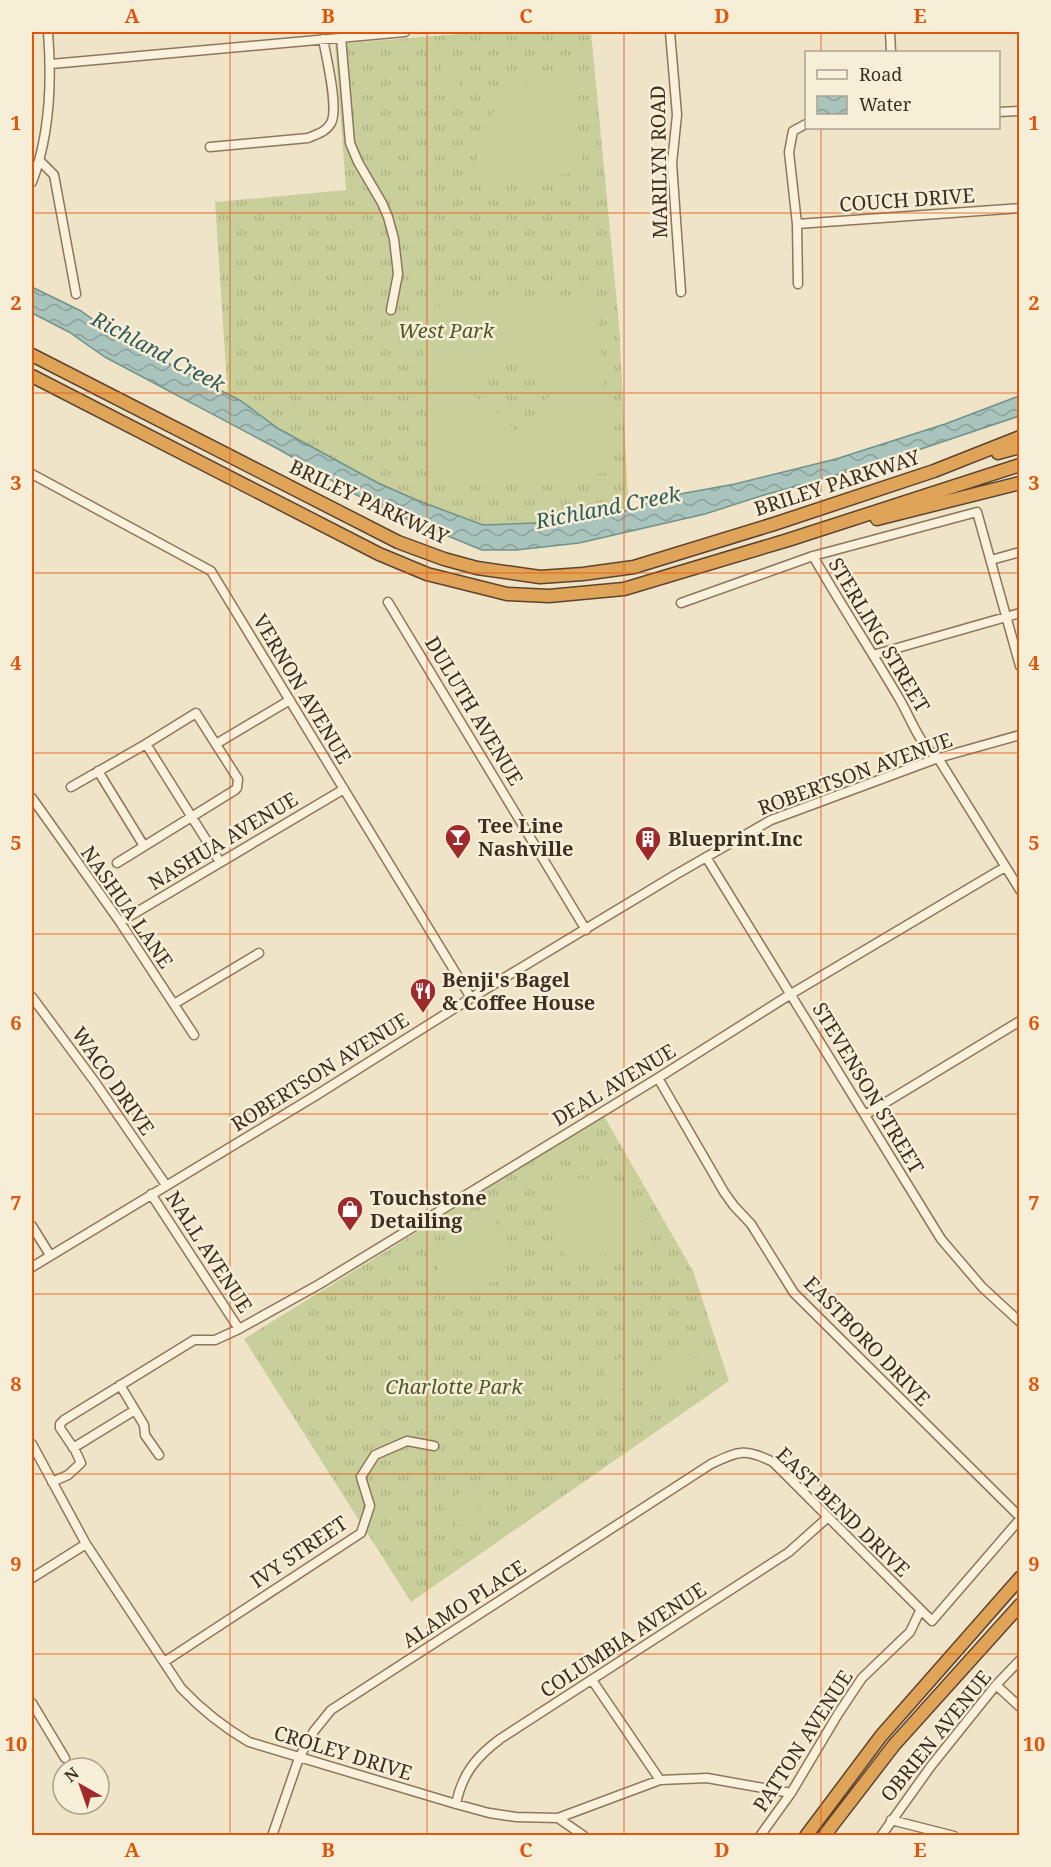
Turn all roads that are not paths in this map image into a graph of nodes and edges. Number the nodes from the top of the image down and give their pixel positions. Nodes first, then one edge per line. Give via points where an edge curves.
1 (48, 32) edge
2 (405, 32) edge
3 (670, 32) edge
4 (890, 32) edge
5 (341, 38) junction
6 (323, 39) junction
7 (891, 51) edge
8 (51, 64) junction
9 (1020, 111) edge
10 (1000, 112) edge
11 (805, 124) edge
12 (210, 147) dead end
13 (40, 161) junction
14 (32, 182) edge
15 (1020, 208) edge
16 (797, 224) junction
17 (798, 284) dead end
18 (681, 292) dead end
19 (76, 294) dead end
20 (391, 310) dead end
21 (32, 355) edge
22 (32, 376) edge
23 (1020, 437) edge
24 (1020, 447) edge
25 (1020, 465) edge
26 (934, 471) junction
27 (32, 474) edge
28 (1020, 483) edge
29 (788, 540) junction
30 (1020, 552) edge
31 (813, 556) junction
32 (991, 560) junction
33 (388, 602) dead end
34 (681, 603) dead end
35 (1020, 613) edge
36 (1006, 617) junction
37 (873, 655) junction
38 (1020, 666) edge
39 (290, 700) junction
40 (1020, 735) edge
41 (146, 744) junction
42 (216, 744) junction
43 (938, 758) junction
44 (98, 771) junction
45 (70, 787) dead end
46 (344, 789) junction
47 (32, 798) edge
48 (191, 816) junction
49 (144, 846) junction
50 (706, 857) junction
51 (220, 862) junction
52 (117, 863) dead end
53 (1005, 867) junction
54 (1020, 890) edge
55 (120, 922) junction
56 (586, 930) junction
57 (259, 953) dead end
58 (791, 994) junction
59 (32, 997) edge
60 (471, 998) junction
61 (174, 1004) junction
62 (1020, 1021) edge
63 (194, 1035) dead end
64 (658, 1078) junction
65 (865, 1115) junction
66 (166, 1185) junction
67 (151, 1194) junction
68 (32, 1226) edge
69 (50, 1256) junction
70 (32, 1267) edge
71 (1020, 1322) edge
72 (239, 1329) junction
73 (120, 1385) junction
74 (135, 1410) junction
75 (32, 1444) edge
76 (434, 1446) dead end
77 (73, 1448) junction
78 (734, 1453) joint
79 (159, 1455) dead end
80 (52, 1482) junction
81 (827, 1518) junction
82 (1020, 1518) edge
83 (86, 1544) junction
84 (32, 1578) edge
85 (1020, 1578) edge
86 (1020, 1605) edge
87 (920, 1611) junction
88 (1020, 1660) edge
89 (164, 1662) junction
90 (592, 1680) junction
91 (996, 1685) junction
92 (32, 1702) edge
93 (1020, 1707) edge
94 (64, 1756) edge
95 (299, 1758) junction
96 (660, 1780) junction
97 (791, 1793) junction
98 (456, 1804) junction
99 (558, 1818) junction
100 (891, 1820) junction
101 (272, 1836) edge
102 (584, 1836) edge
103 (759, 1836) edge
104 (806, 1836) edge
105 (824, 1836) edge
106 (881, 1836) edge
107 (954, 1836) edge

1 - 8 street
2 - 5 street
3 - 18 street, MARILYN ROAD via 677,115 672,163
4 - 7 street
5 - 6 street
5 - 20 street via 350,143 382,203 394,239 398,274
6 - 8 street
6 - 12 street via 335,108 332,122 323,132 308,138
8 - 13 street
9 - 10 street
11 - 16 street via 793,131 789,142
13 - 14 street
13 - 19 street via 54,175
15 - 16 street, COUCH DRIVE
16 - 17 street
21 - 26 highway, BRILEY PARKWAY via 398,542 444,559 500,572 540,577 634,567
22 - 29 highway, BRILEY PARKWAY via 379,554 427,574 507,594 549,596 624,589
23 - 26 highway, BRILEY PARKWAY
24 - 26 highway
25 - 29 highway, BRILEY PARKWAY
27 - 39 street, VERNON AVENUE via 211,571
28 - 29 highway
30 - 32 street
31 - 32 street via 977,512
31 - 34 street
31 - 37 street, STERLING STREET
32 - 36 street
33 - 56 street, DULUTH AVENUE
35 - 36 street
36 - 37 street
36 - 38 street
37 - 43 street, STERLING STREET via 928,750
39 - 42 street
39 - 46 street, VERNON AVENUE
40 - 43 street, ROBERTSON AVENUE
41 - 42 street via 196,713
41 - 44 street
41 - 48 street
42 - 48 street via 238,779 237,788
43 - 50 street, ROBERTSON AVENUE via 771,820
43 - 53 street, STERLING STREET
44 - 45 street
44 - 49 street
46 - 51 street, NASHUA AVENUE
46 - 60 street, VERNON AVENUE
47 - 55 street, NASHUA LANE
48 - 49 street
48 - 51 street
49 - 52 street
50 - 56 street, ROBERTSON AVENUE
50 - 58 street, STEVENSON STREET
51 - 55 street, NASHUA AVENUE
53 - 54 street, STERLING STREET
53 - 58 street, DEAL AVENUE
55 - 61 street, NASHUA LANE
56 - 60 street, ROBERTSON AVENUE
57 - 61 street
58 - 64 street, DEAL AVENUE
58 - 65 street, STEVENSON STREET
59 - 66 street, WACO DRIVE
60 - 66 street, ROBERTSON AVENUE
61 - 63 street, NASHUA LANE
62 - 65 street
64 - 72 street, DEAL AVENUE
64 - 82 street, EASTBORO DRIVE via 716,1179 752,1224 794,1293
65 - 71 street, STEVENSON STREET via 942,1239 982,1287
66 - 67 street, ROBERTSON AVENUE
67 - 69 street, ROBERTSON AVENUE
67 - 72 street, NALL AVENUE
68 - 69 street
69 - 70 street, ROBERTSON AVENUE
72 - 73 street, DEAL AVENUE via 215,1340 194,1340
73 - 74 street
73 - 77 street, DEAL AVENUE via 60,1424
74 - 77 street
74 - 79 street
75 - 80 street, CROLEY DRIVE
76 - 89 street, IVY STREET via 406,1441 375,1455 361,1477 370,1506 361,1533
77 - 80 street via 81,1463
78 - 81 street, EAST BEND DRIVE via 756,1454 773,1462
78 - 95 street, ALAMO PLACE via 711,1464 332,1710
80 - 83 street, CROLEY DRIVE
81 - 87 street, EAST BEND DRIVE
81 - 90 street, COLUMBIA AVENUE via 789,1552
82 - 87 street via 932,1621
83 - 84 street
83 - 89 street, CROLEY DRIVE
85 - 104 highway via 881,1736
86 - 105 highway via 894,1745
87 - 97 street, PATTON AVENUE via 910,1632 862,1678
88 - 91 street, OBRIEN AVENUE
89 - 95 street, CROLEY DRIVE via 181,1689 227,1729 249,1742
90 - 96 street
90 - 98 street, COLUMBIA AVENUE via 482,1752 468,1772
91 - 93 street
91 - 100 street, OBRIEN AVENUE
92 - 94 street
95 - 98 street, CROLEY DRIVE
95 - 101 street, ALAMO PLACE
96 - 97 street, CROLEY DRIVE via 707,1778
96 - 99 street, CROLEY DRIVE
97 - 103 street, PATTON AVENUE
98 - 99 street, CROLEY DRIVE via 507,1816
99 - 102 street
100 - 106 street, OBRIEN AVENUE
100 - 107 street

